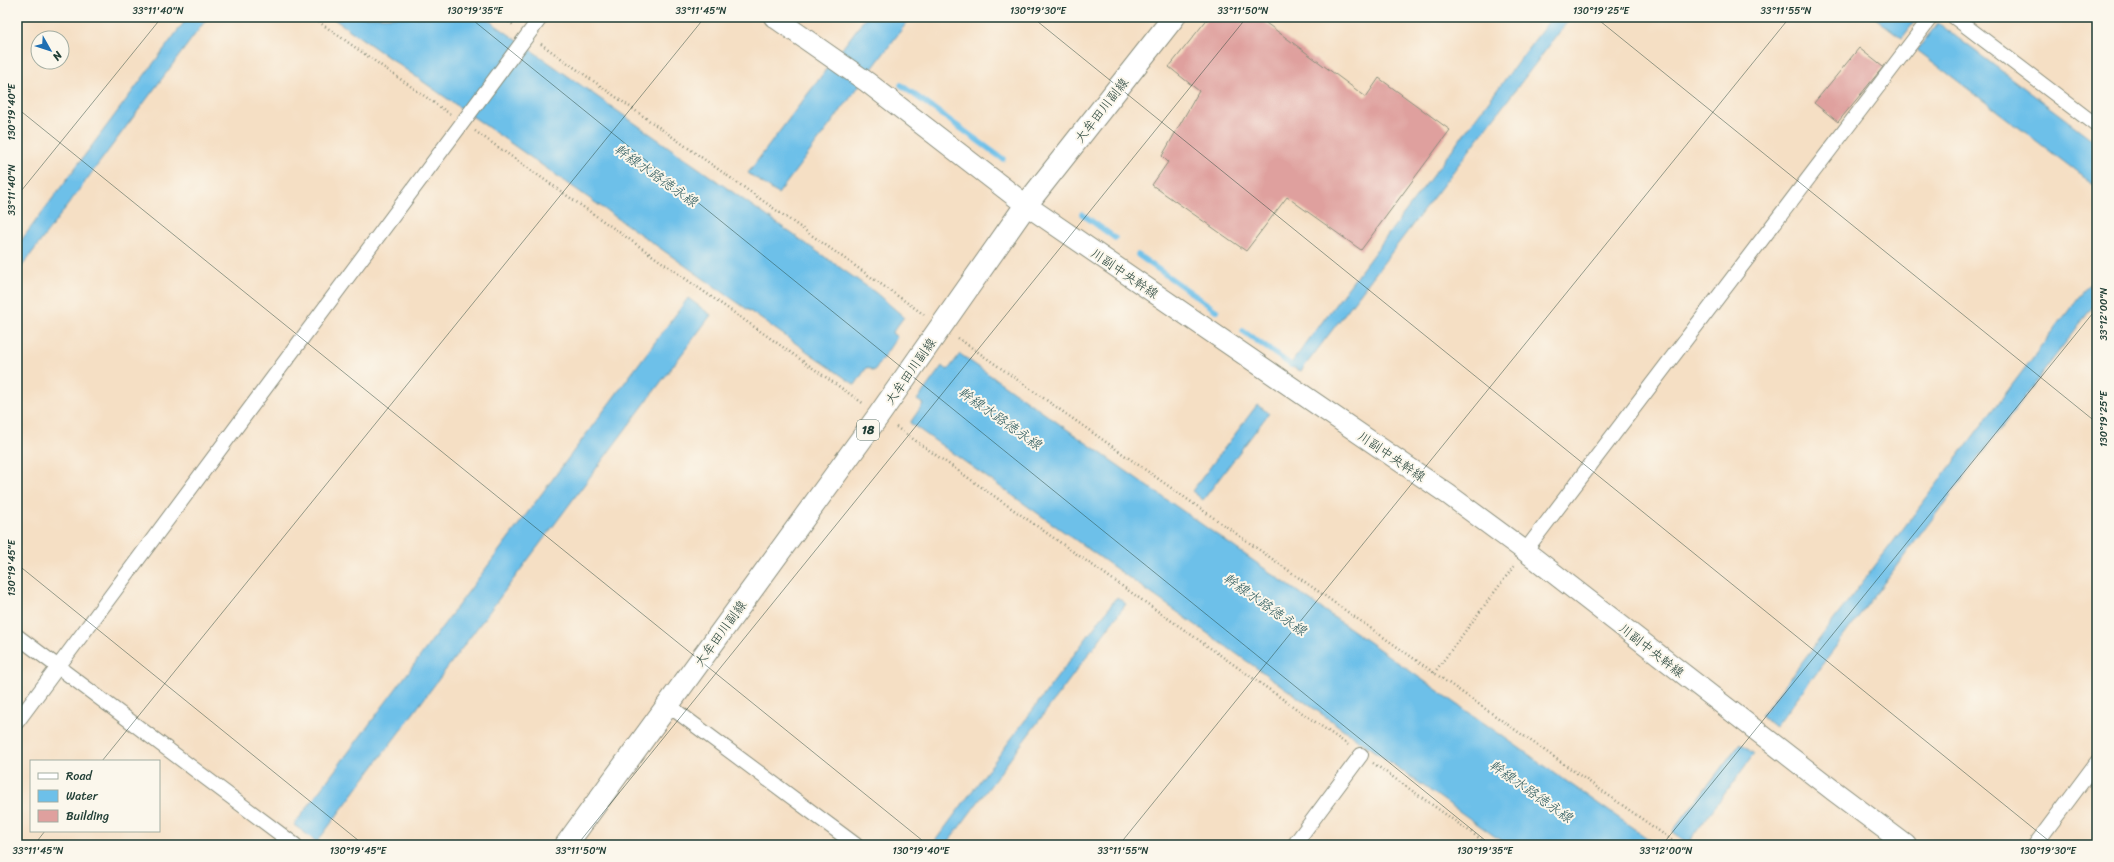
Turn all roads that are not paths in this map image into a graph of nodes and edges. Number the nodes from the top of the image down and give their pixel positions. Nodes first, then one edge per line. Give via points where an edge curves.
1 (541, 17) edge
2 (774, 17) edge
3 (1174, 17) edge
4 (1931, 17) edge
5 (1954, 17) edge
6 (2097, 126) edge
7 (1026, 205) junction
8 (1525, 551) junction
9 (17, 636) edge
10 (57, 667) junction
11 (668, 704) junction
12 (17, 722) edge
13 (1361, 755) road end
14 (2097, 762) edge
15 (295, 845) edge
16 (566, 845) edge
17 (856, 845) edge
18 (1294, 845) edge
19 (1906, 845) edge
20 (2035, 845) edge

1 - 10 street
2 - 7 street, 川副中央幹線 via 867,82
3 - 7 main road, 大牟田川副線 / 18
4 - 8 street
5 - 6 street
7 - 8 street, 川副中央幹線 via 1442,490
7 - 11 main road, 大牟田川副線 / 18 via 879,415
8 - 19 street, 川副中央幹線
9 - 10 street
10 - 12 street
10 - 15 street
11 - 16 main road, 大牟田川副線 / 18
11 - 17 street
13 - 18 street
14 - 20 street

